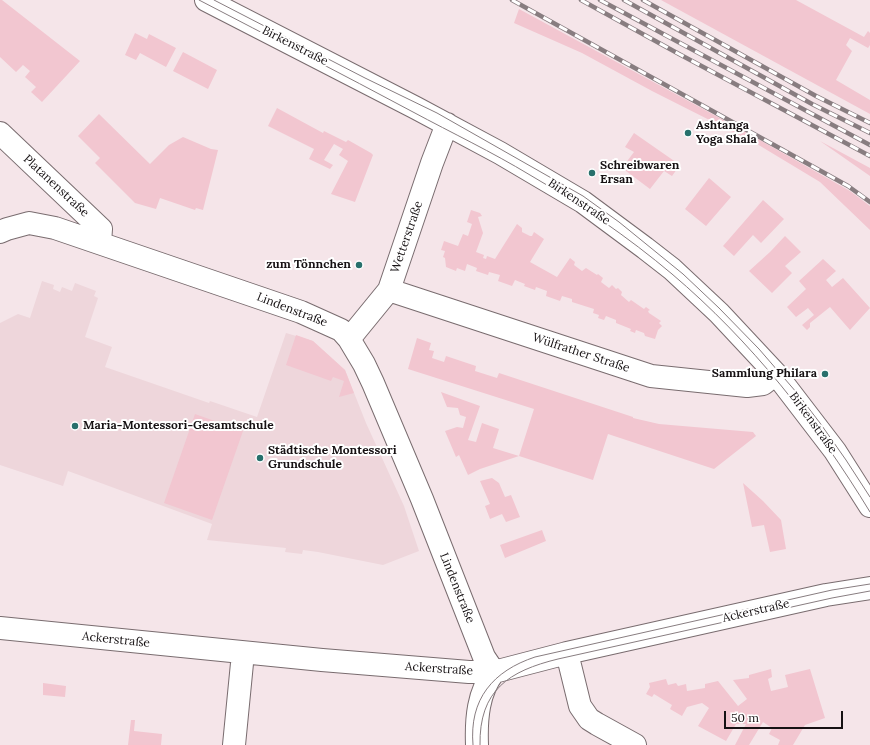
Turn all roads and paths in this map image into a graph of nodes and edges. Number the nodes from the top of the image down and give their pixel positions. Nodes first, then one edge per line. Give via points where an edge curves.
1 (206, 0) edge
2 (447, 124) junction
3 (0, 133) edge
4 (0, 232) edge
5 (100, 243) junction
6 (389, 290) junction
7 (349, 339) junction
8 (776, 374) junction
9 (870, 506) edge
10 (870, 588) edge
11 (0, 628) edge
12 (243, 653) junction
13 (567, 653) junction
14 (494, 672) junction
15 (234, 745) edge
16 (476, 745) edge
17 (634, 745) edge

1 - 2 street, Birkenstraße
2 - 6 street, Wetterstraße
2 - 8 street, Birkenstraße via 571,194 646,248 719,313
3 - 5 street, Platanenstraße via 101,229
4 - 5 street, Lindenstraße via 29,223 55,228
5 - 7 street, Lindenstraße via 301,312 341,330
6 - 7 street, Wetterstraße
6 - 8 street, Wülfrather Straße via 650,376 747,386 763,384
7 - 14 street, Lindenstraße via 373,383 484,657
8 - 9 street, Birkenstraße via 835,451
10 - 13 street, Ackerstraße via 826,595
11 - 12 street, Ackerstraße
12 - 14 street, Ackerstraße via 439,670
12 - 15 street
13 - 14 street, Ackerstraße
13 - 17 street via 580,706 589,719
14 - 16 street via 486,683 480,701

